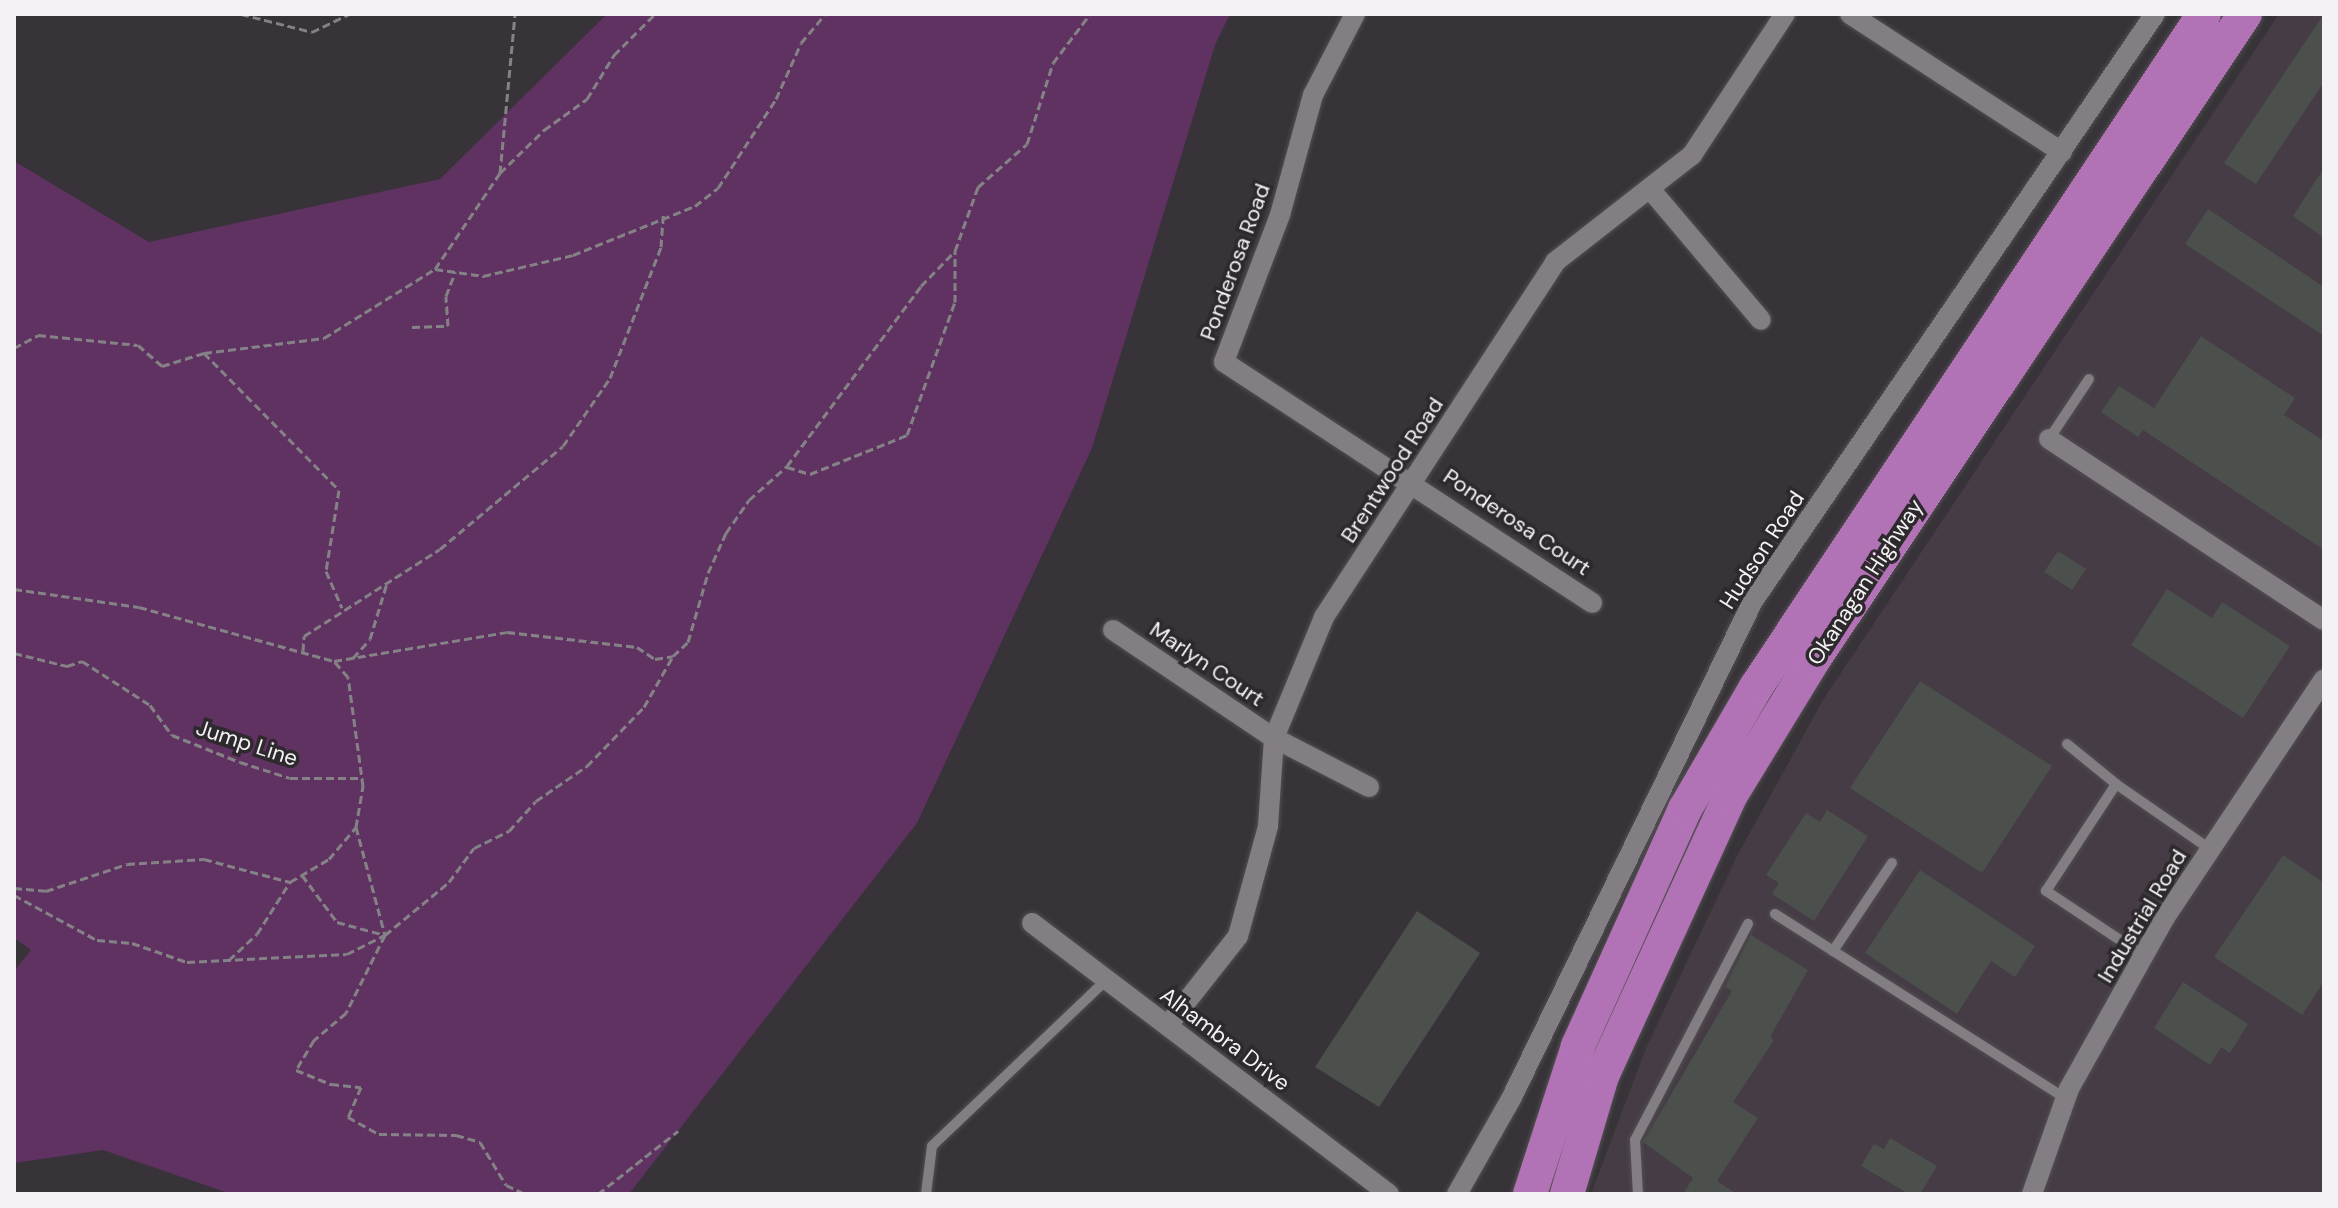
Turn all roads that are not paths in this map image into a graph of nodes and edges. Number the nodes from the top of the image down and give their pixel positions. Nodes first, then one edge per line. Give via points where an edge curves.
1 (1355, 14) edge
2 (1785, 14) edge
3 (1850, 14) edge
4 (2155, 14) edge
5 (2204, 14) edge
6 (2245, 14) edge
7 (2062, 152) junction
8 (1651, 190) junction
9 (1761, 320) dead end
10 (2089, 379) dead end
11 (2049, 439) joint
12 (1414, 482) junction
13 (1592, 603) dead end
14 (2324, 620) edge
15 (1113, 630) dead end
16 (2324, 679) edge
17 (1274, 738) junction
18 (2067, 744) dead end
19 (2116, 784) junction
20 (1369, 787) dead end
21 (2210, 849) junction
22 (1892, 863) dead end
23 (1775, 914) dead end
24 (1032, 923) dead end
25 (1748, 924) dead end
26 (1833, 951) junction
27 (2144, 956) junction
28 (1105, 981) junction
29 (1168, 1025) junction
30 (2066, 1099) junction
31 (926, 1194) edge
32 (1389, 1194) edge
33 (1457, 1194) edge
34 (1530, 1194) edge
35 (1567, 1194) edge
36 (1638, 1194) edge
37 (2032, 1194) edge

1 - 12 street, Ponderosa Road via 1313,95 1280,215 1224,362
2 - 8 street, Brentwood Road via 1692,155
3 - 7 street
4 - 7 street, Hudson Road
5 - 34 highway, Okanagan Highway via 1756,687 1685,809 1578,1046
6 - 35 highway, Okanagan Highway via 1812,662 1729,798 1602,1076
7 - 33 street, Hudson Road via 1753,601 1512,1097
8 - 9 street
8 - 12 street, Brentwood Road via 1555,262
10 - 11 lane
11 - 14 street
12 - 13 street, Ponderosa Court
12 - 17 street, Brentwood Road via 1324,617
15 - 17 street, Marlyn Court
16 - 21 street, Industrial Road
17 - 20 street, Marlyn Court
17 - 29 street, Brentwood Road via 1268,826 1238,936
18 - 19 lane
19 - 21 lane
19 - 27 lane via 2046,891
21 - 27 street, Industrial Road
22 - 26 lane
23 - 26 lane
24 - 28 street, Alhambra Drive
25 - 36 lane via 1635,1140
26 - 30 lane
27 - 30 street, Industrial Road
28 - 29 street, Alhambra Drive
28 - 31 lane via 932,1146
29 - 32 street, Alhambra Drive
30 - 37 street, Industrial Road

